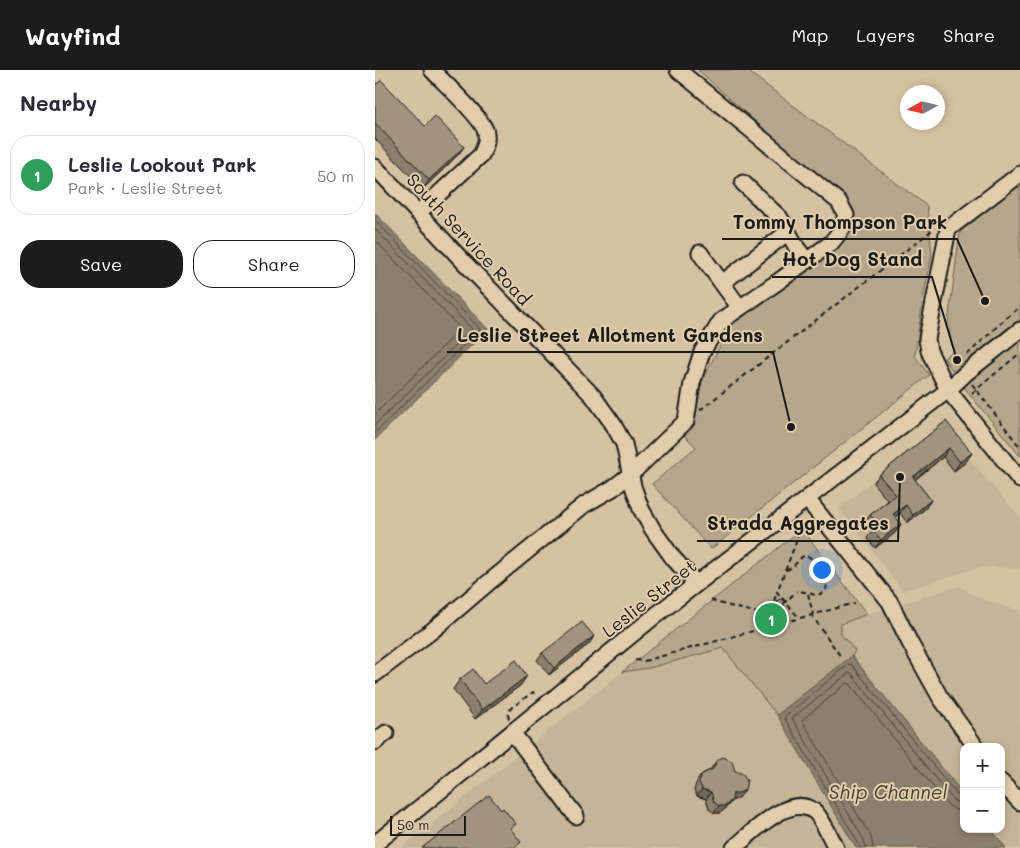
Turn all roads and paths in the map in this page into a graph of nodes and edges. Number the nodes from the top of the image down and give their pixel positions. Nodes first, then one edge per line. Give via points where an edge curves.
1 (432, 70) edge
2 (679, 70) edge
3 (375, 167) edge
4 (1020, 174) edge
5 (743, 183) dead end
6 (418, 213) junction
7 (949, 229) junction
8 (788, 232) junction
9 (700, 253) dead end
10 (807, 261) junction
11 (722, 283) junction
12 (1020, 307) edge
13 (740, 308) junction
14 (1020, 330) edge
15 (1020, 353) edge
16 (963, 358) dead end
17 (970, 382) dead end
18 (976, 389) junction
19 (948, 390) junction
20 (972, 393) dead end
21 (687, 421) junction
22 (1020, 446) edge
23 (631, 474) junction
24 (1020, 480) edge
25 (807, 498) junction
26 (796, 532) dead end
27 (786, 570) junction
28 (696, 583) junction
29 (777, 592) junction
30 (808, 593) junction
31 (711, 600) dead end
32 (855, 603) dead end
33 (783, 604) edge
34 (762, 614) junction
35 (812, 614) junction
36 (799, 618) junction
37 (767, 626) junction
38 (841, 657) dead end
39 (635, 660) dead end
40 (375, 674) edge
41 (538, 698) dead end
42 (511, 726) junction
43 (973, 743) edge
44 (1005, 786) edge
45 (1020, 802) edge
46 (576, 816) dead end
47 (375, 844) edge
48 (734, 848) edge
49 (836, 848) edge

1 - 6 street via 486,130 486,146 481,155
2 - 10 street via 842,206 846,217 842,230
3 - 6 street, South Service Road
4 - 7 street
5 - 8 street via 780,218
6 - 23 street, South Service Road via 593,396 624,444
7 - 19 street via 927,339 929,351
7 - 21 path via 937,226
8 - 10 street
8 - 11 street
9 - 11 street
10 - 13 street
11 - 13 street
12 - 16 path
13 - 21 street via 721,321 702,352 692,383
14 - 19 street, Leslie Street
15 - 18 path
17 - 18 path
18 - 20 path
18 - 22 path
19 - 24 street
19 - 25 street, Leslie Street
21 - 23 street
23 - 28 street, South Service Road via 641,509 653,530
23 - 40 street via 584,506
25 - 28 street, Leslie Street
25 - 43 street via 889,602 940,697
26 - 27 path via 798,537
27 - 29 path
27 - 30 path via 803,556 810,556 827,588 823,594 815,596
28 - 42 street, Leslie Street
29 - 34 path via 773,604
29 - 36 path
30 - 33 path, bridge via 796,592
30 - 35 path
31 - 34 path
32 - 35 path
34 - 37 path
35 - 36 path
35 - 38 path
36 - 37 path
37 - 39 path via 644,661
41 - 42 path via 533,692 511,708 507,715
42 - 46 street
42 - 47 street, Leslie Street
44 - 45 street
48 - 49 street via 780,811 804,806 815,811

